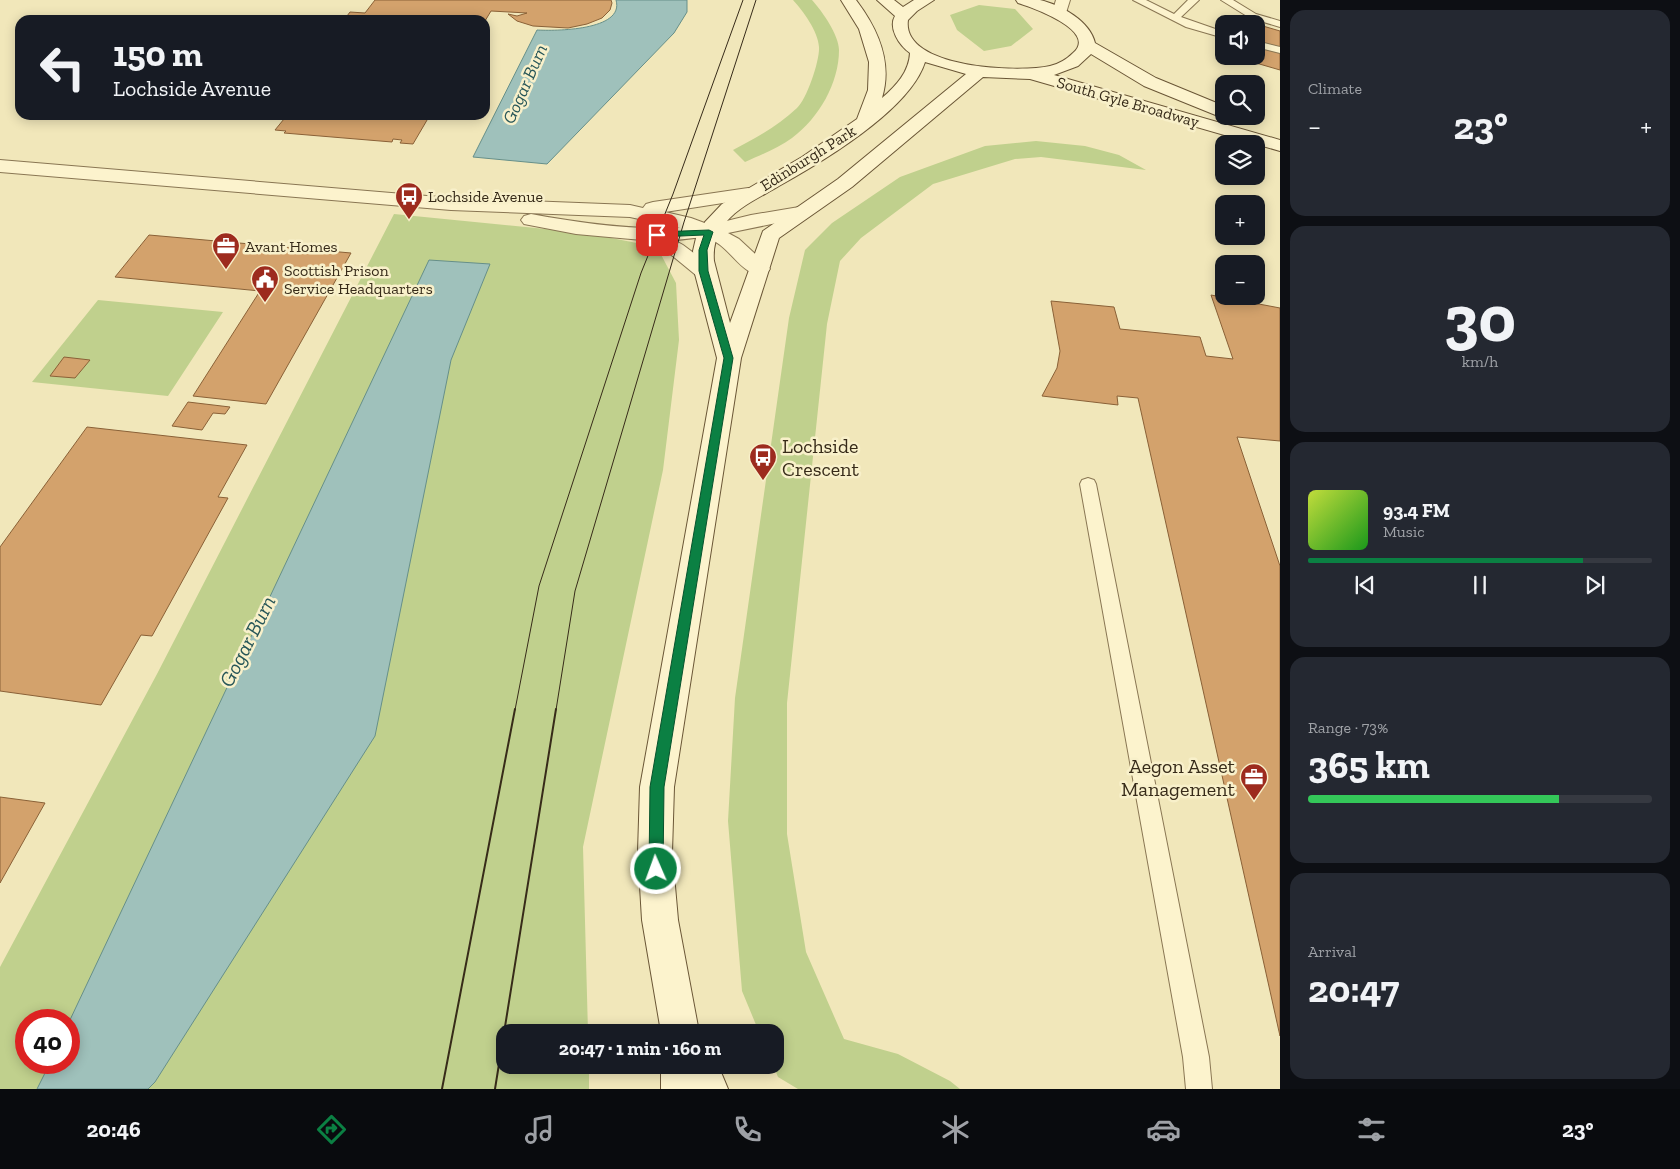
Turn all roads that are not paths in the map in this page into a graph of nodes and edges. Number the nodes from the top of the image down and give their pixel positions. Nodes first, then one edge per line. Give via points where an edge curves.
1 (848, 0) edge
2 (884, 0) edge
3 (927, 0) edge
4 (1023, 0) edge
5 (1138, 0) edge
6 (1194, 0) edge
7 (1226, 0) edge
8 (1062, 7) edge
9 (903, 14) junction
10 (1175, 18) junction
11 (1280, 24) edge
12 (1215, 32) edge
13 (1086, 45) junction
14 (1265, 46) edge
15 (1280, 50) edge
16 (918, 51) junction
17 (979, 72) junction
18 (1033, 74) junction
19 (1215, 108) edge
20 (864, 123) junction
21 (1262, 125) edge
22 (1280, 131) edge
23 (1280, 146) edge
24 (0, 166) edge
25 (748, 194) junction
26 (450, 204) junction
27 (630, 211) junction
28 (799, 213) junction
29 (709, 232) junction
30 (641, 234) junction
31 (760, 269) junction
32 (704, 271) junction
33 (729, 358) junction
34 (1088, 484) dead end
35 (680, 1024) edge
36 (681, 1074) edge
37 (701, 1074) edge
38 (682, 1089) edge
39 (708, 1089) edge
40 (1198, 1089) edge

1 - 20 street via 862,17 876,50 878,84
2 - 9 street
3 - 9 street
4 - 8 street
5 - 10 lane
6 - 10 lane
7 - 11 lane via 1253,16
8 - 13 street via 1084,34
9 - 16 street, South Gyle Broadway via 899,23 901,32
10 - 12 lane
13 - 18 street, South Gyle Broadway via 1082,55 1071,64
13 - 19 street, South Gyle Broadway via 1150,82
14 - 15 lane
16 - 17 street, South Gyle Broadway via 956,67
16 - 20 street, Edinburgh Park via 916,68 898,94
17 - 18 street, South Gyle Broadway
17 - 28 street, Edinburgh Park via 845,183
18 - 23 street, South Gyle Broadway
20 - 25 street, Edinburgh Park via 780,178
21 - 22 street
24 - 26 street
25 - 27 street, Edinburgh Park
25 - 29 street
26 - 27 street
26 - 30 street via 576,228
27 - 29 street via 684,222
28 - 29 street
28 - 31 street via 770,235
29 - 30 street
29 - 31 street via 732,244
29 - 32 street via 703,250
30 - 32 street via 676,249
31 - 33 street
32 - 33 street
33 - 35 street via 657,787 655,852 660,920
34 - 40 lane via 1196,1057
36 - 38 street
37 - 39 street

